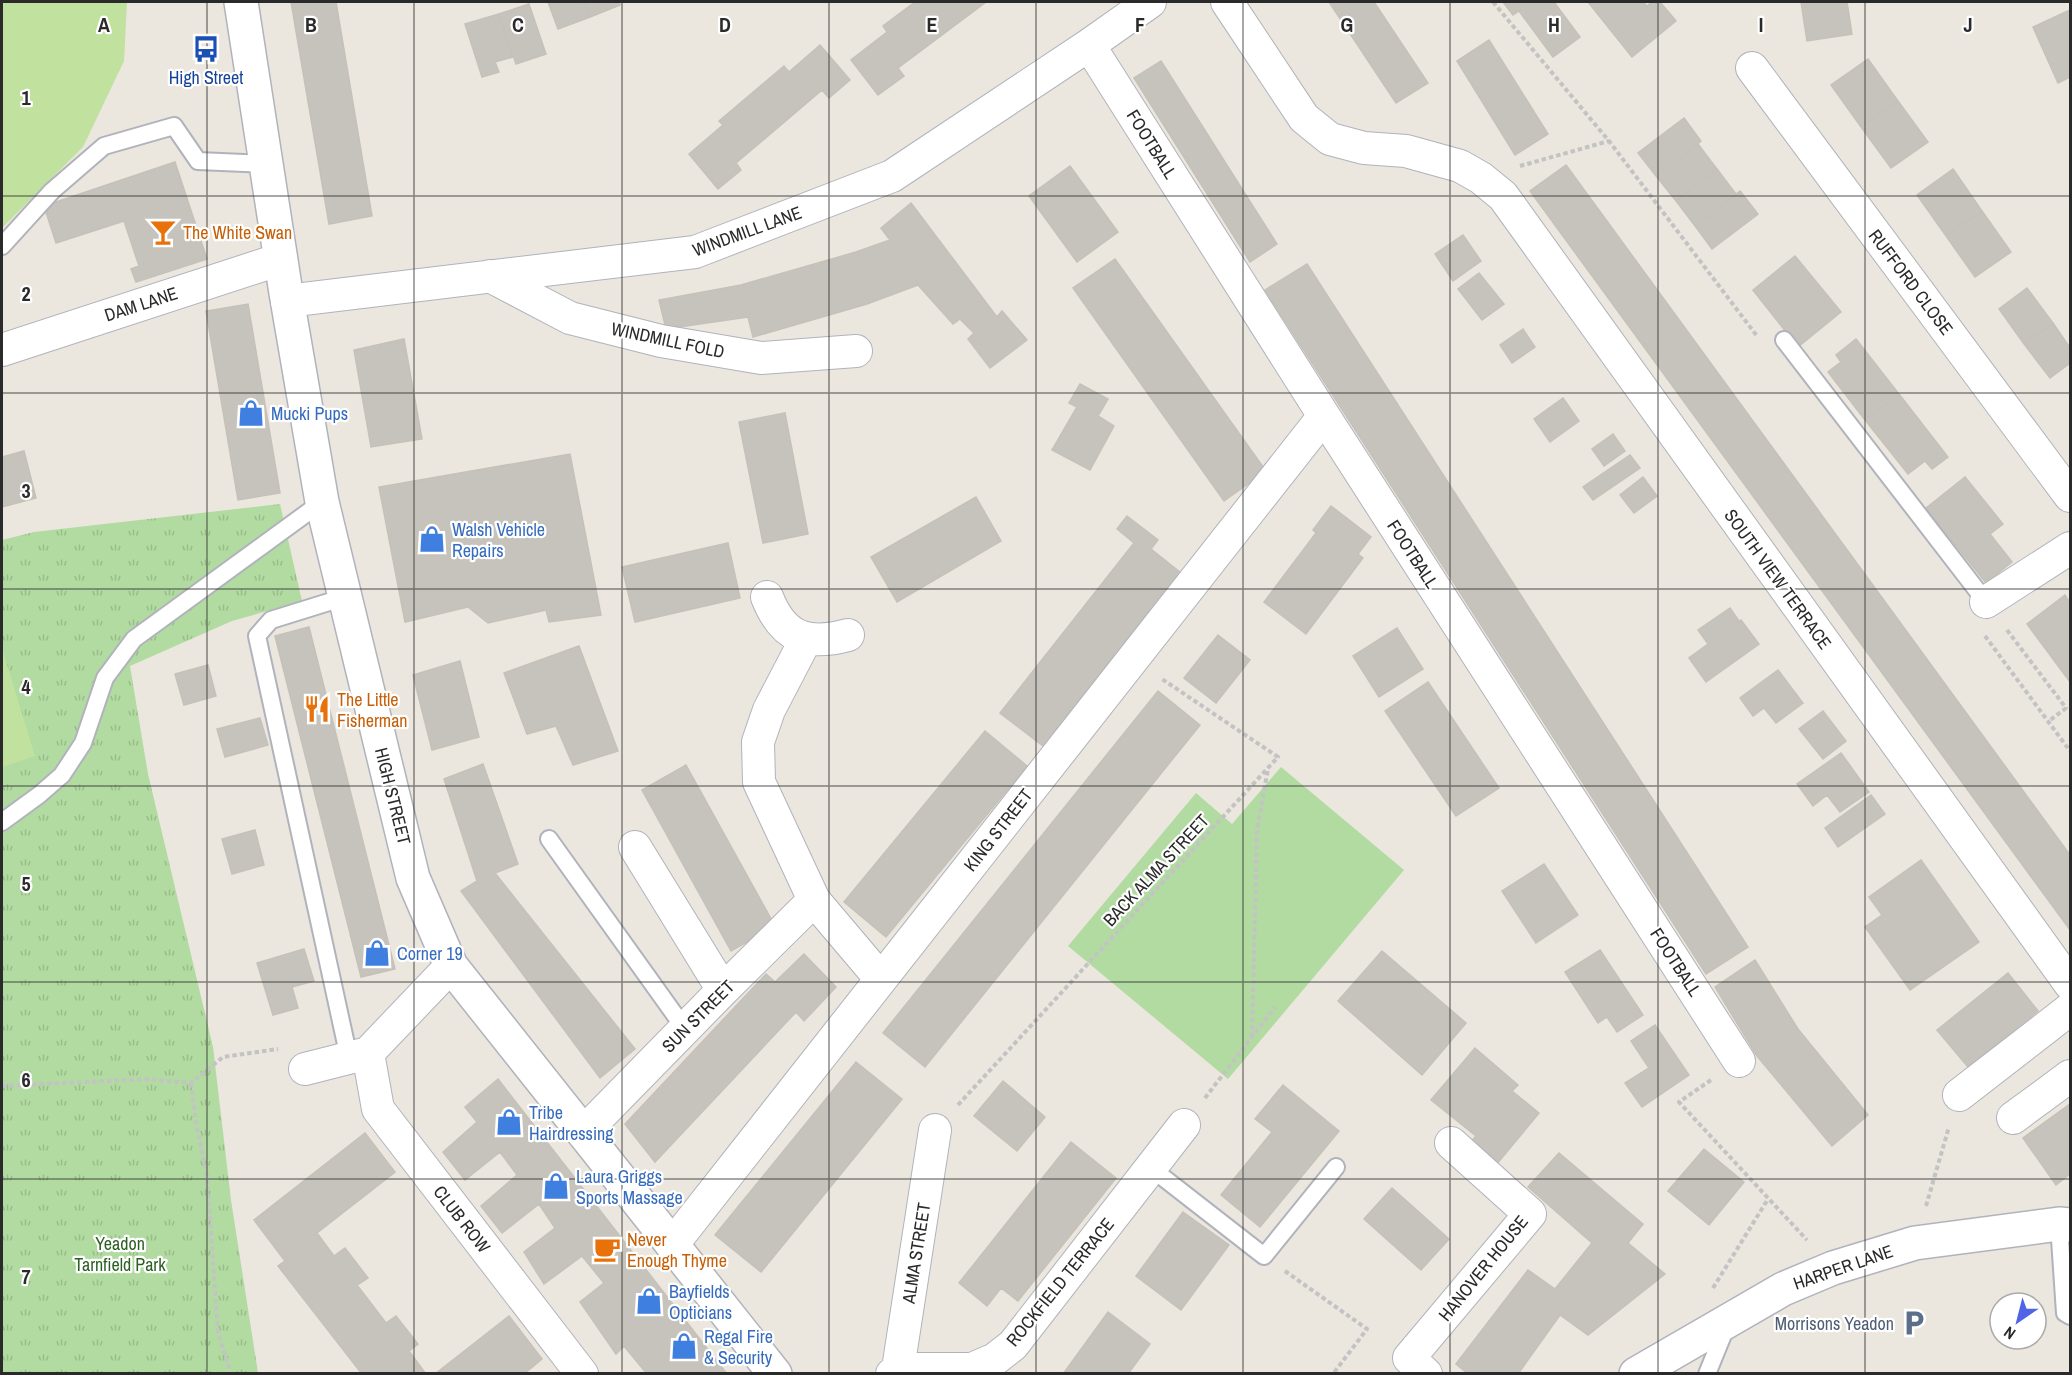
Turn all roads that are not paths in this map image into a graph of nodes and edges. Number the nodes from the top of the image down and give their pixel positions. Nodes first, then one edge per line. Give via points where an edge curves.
1 (241, 2) edge
2 (1150, 2) edge
3 (1227, 2) edge
4 (1089, 45) junction
5 (1752, 68) dead end
6 (267, 164) junction
7 (2, 246) edge
8 (281, 259) junction
9 (490, 276) junction
10 (287, 301) junction
11 (1784, 340) dead end
12 (2, 350) edge
13 (856, 351) dead end
14 (1324, 416) junction
15 (2070, 496) edge
16 (322, 502) junction
17 (2070, 548) edge
18 (345, 597) junction
19 (767, 597) dead end
20 (1986, 602) joint
21 (848, 634) dead end
22 (806, 639) junction
23 (2, 822) edge
24 (549, 839) dead end
25 (635, 847) dead end
26 (814, 900) junction
27 (451, 966) junction
28 (880, 978) junction
29 (2070, 984) edge
30 (723, 990) junction
31 (2070, 1009) edge
32 (685, 1029) junction
33 (359, 1056) junction
34 (1739, 1061) road end
35 (305, 1069) road end
36 (2070, 1076) edge
37 (1959, 1095) road end
38 (2013, 1118) dead end
39 (1184, 1125) road end
40 (935, 1130) road end
41 (582, 1133) junction
42 (1451, 1143) dead end
43 (1336, 1167) dead end
44 (1151, 1168) junction
45 (2065, 1224) edge
46 (672, 1245) junction
47 (2070, 1316) edge
48 (1730, 1318) junction
49 (895, 1371) edge
50 (582, 1374) edge
51 (775, 1374) edge
52 (1426, 1374) edge
53 (1636, 1374) edge
54 (1707, 1374) edge

1 - 6 street, HIGH STREET
2 - 4 street, WINDMILL LANE
3 - 29 street, SOUTH VIEW TERRACE via 1304,118 1330,139 1364,148 1406,151 1460,166 1503,196
4 - 9 street, WINDMILL LANE via 892,176 706,248
4 - 14 street, FOOTBALL
5 - 15 street, RUFFORD CLOSE
6 - 7 lane via 198,161 174,126 104,146 52,191
6 - 8 street, HIGH STREET
8 - 10 street, HIGH STREET
8 - 12 street, DAM LANE
9 - 10 street, WINDMILL LANE
9 - 13 street, WINDMILL FOLD via 570,318 661,341 761,358
10 - 16 street, HIGH STREET
11 - 20 lane
14 - 28 street, KING STREET
14 - 34 street, FOOTBALL
16 - 18 street, HIGH STREET
16 - 23 lane via 134,639 105,678 83,743 62,775
17 - 20 street
18 - 27 street, HIGH STREET via 413,878
18 - 33 lane via 271,620 257,636
19 - 22 street via 783,626
21 - 22 street via 828,640
22 - 26 street via 769,710 758,742 758,762 759,782
24 - 32 lane
25 - 30 street
26 - 28 street
26 - 30 street, SUN STREET
27 - 33 street
27 - 41 street, HIGH STREET
28 - 46 street, KING STREET
30 - 32 street, SUN STREET
31 - 37 street
32 - 41 street, SUN STREET
33 - 35 street
33 - 50 street, CLUB ROW via 378,1109
36 - 38 street
39 - 44 street, ROCKFIELD TERRACE
40 - 49 street, ALMA STREET
41 - 46 street, HIGH STREET
42 - 52 street, HANOVER HOUSE via 1530,1214 1409,1358
43 - 44 lane via 1264,1256
44 - 49 street, ROCKFIELD TERRACE via 1013,1345 972,1369
45 - 47 lane via 2065,1313
45 - 48 street, HARPER LANE via 1915,1243 1833,1268
46 - 51 street, HIGH STREET
48 - 53 street, HARPER LANE
48 - 54 lane

